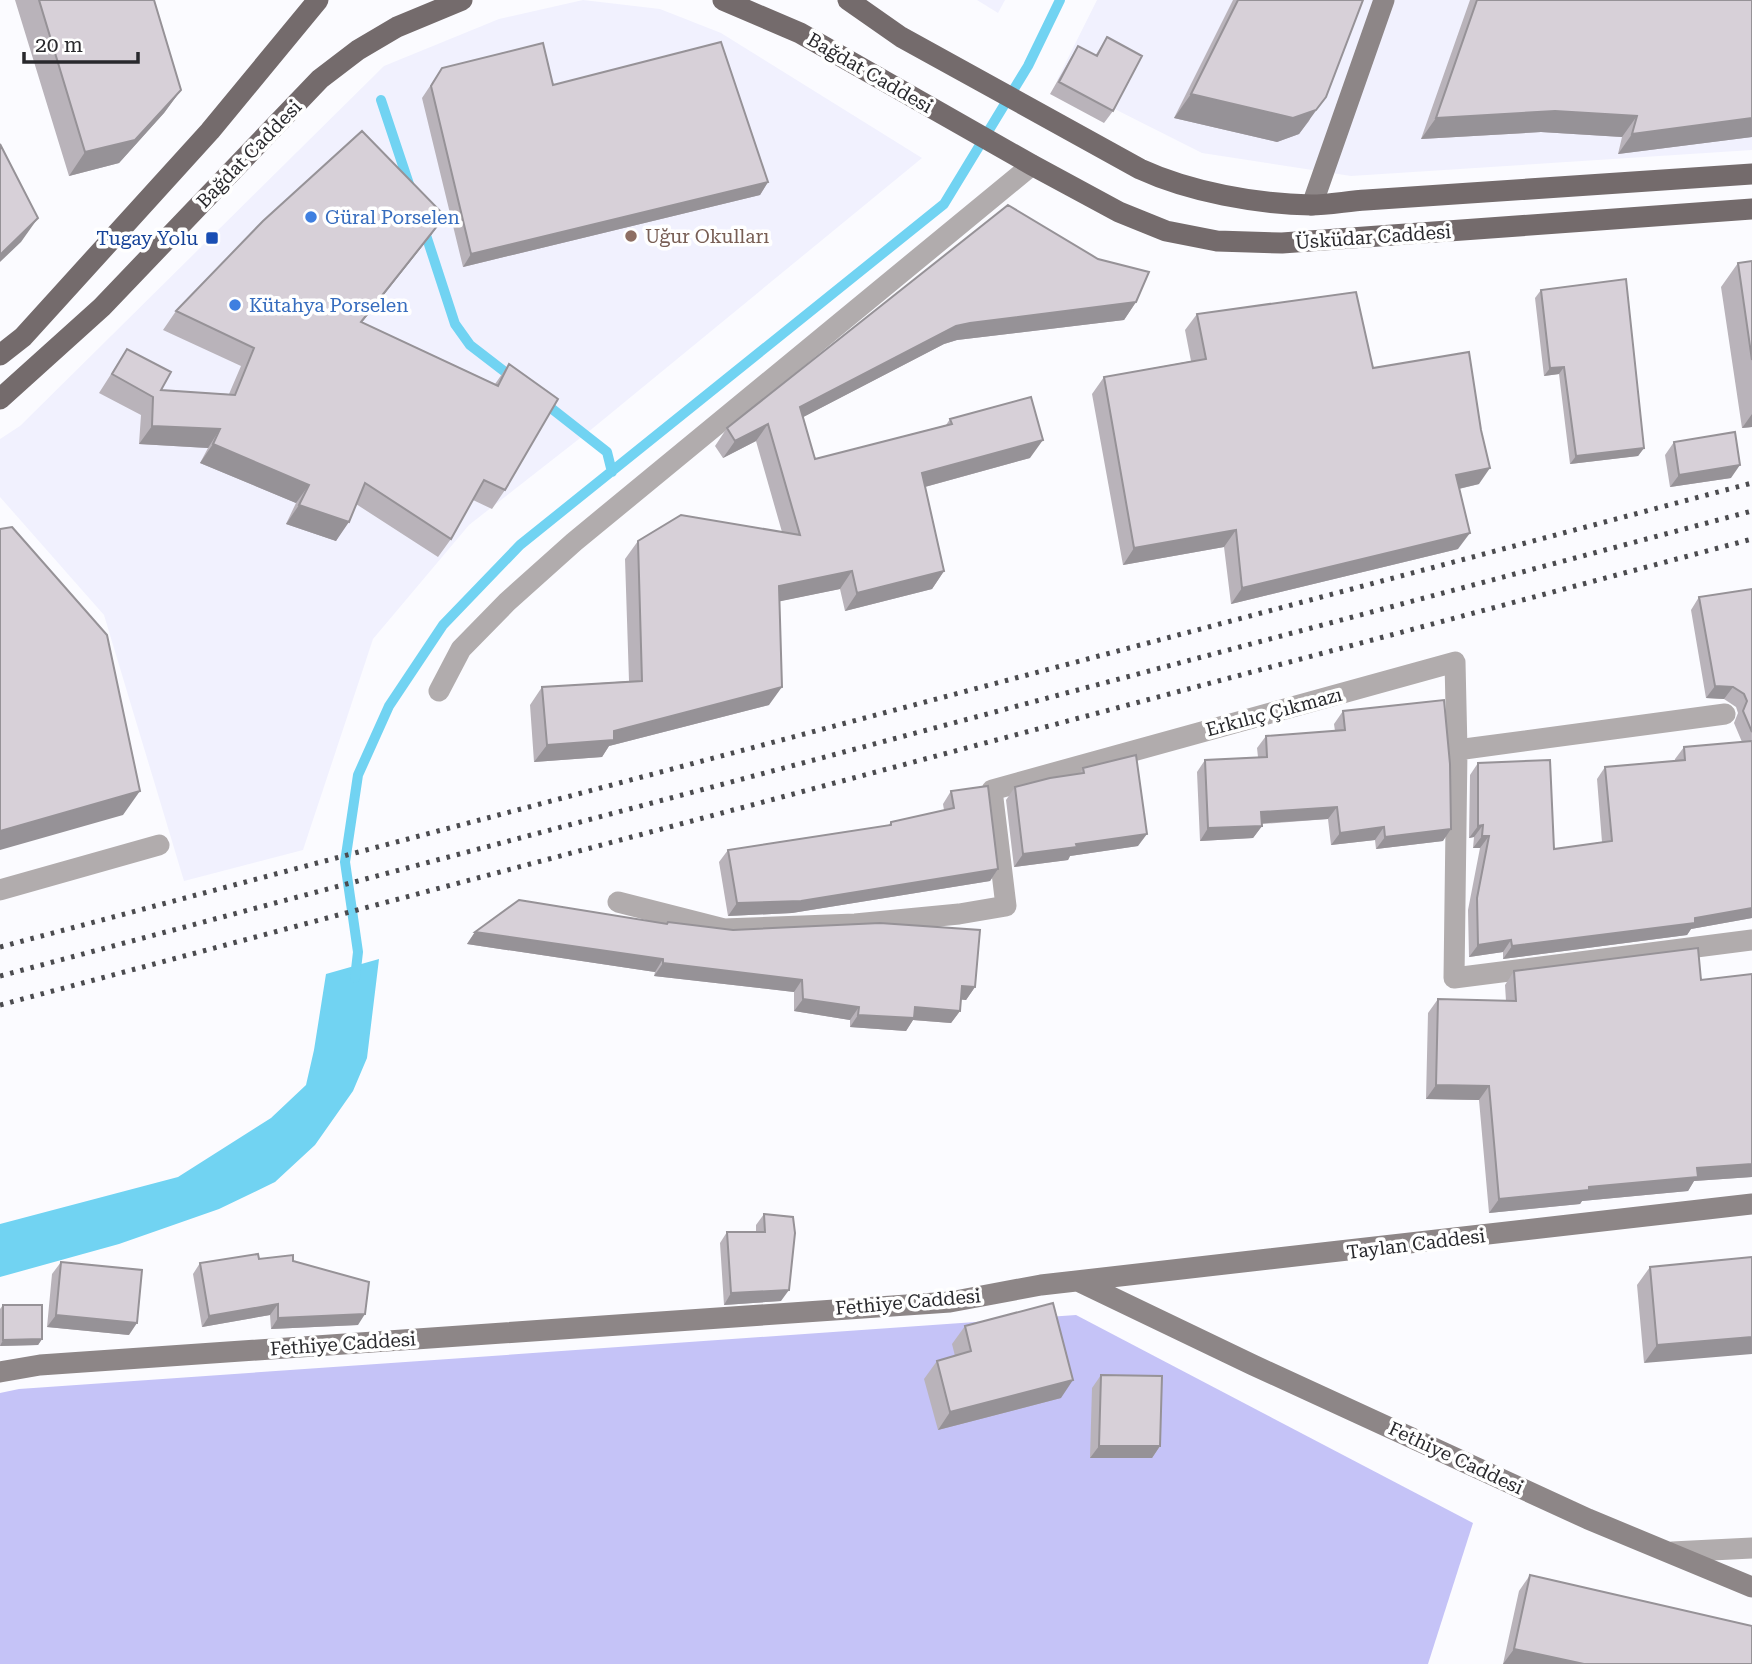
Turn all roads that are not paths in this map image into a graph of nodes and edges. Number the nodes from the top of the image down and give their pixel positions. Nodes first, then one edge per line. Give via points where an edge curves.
1 (318, 0) edge
2 (462, 0) edge
3 (723, 0) edge
4 (848, 0) edge
5 (1384, 0) edge
6 (1013, 153) joint
7 (1032, 165) junction
8 (1752, 174) edge
9 (1312, 205) junction
10 (1752, 209) edge
11 (0, 355) edge
12 (0, 400) edge
13 (439, 691) dead end
14 (1725, 714) dead end
15 (1457, 750) junction
16 (159, 845) dead end
17 (0, 890) edge
18 (618, 902) dead end
19 (1752, 940) edge
20 (1752, 1204) edge
21 (1080, 1282) junction
22 (0, 1372) edge
23 (1752, 1548) edge
24 (1672, 1552) junction
25 (1752, 1587) edge

1 - 11 main road via 210,131 23,337
2 - 12 main road, Bağdat Caddesi via 397,27 320,79 102,307
3 - 6 main road, Bağdat Caddesi via 800,33
4 - 9 main road, Üsküdar Caddesi via 901,37 1165,180 1237,197
5 - 9 street
6 - 7 main road, Üsküdar Caddesi
7 - 10 main road, Üsküdar Caddesi via 1119,212 1166,231 1217,241 1282,243
7 - 13 street via 506,602 461,649
8 - 9 main road, Üsküdar Caddesi
14 - 15 street
15 - 18 street, Erkılıç Çıkmazı via 1455,662 992,790 1006,906 855,924 724,929
15 - 19 street, Erkılıç Çıkmazı via 1454,978
16 - 17 street
20 - 21 street, Taylan Caddesi
21 - 22 street, Fethiye Caddesi via 950,1302 40,1365
21 - 24 street, Fethiye Caddesi via 1588,1519
23 - 24 street
24 - 25 street, Fethiye Caddesi

